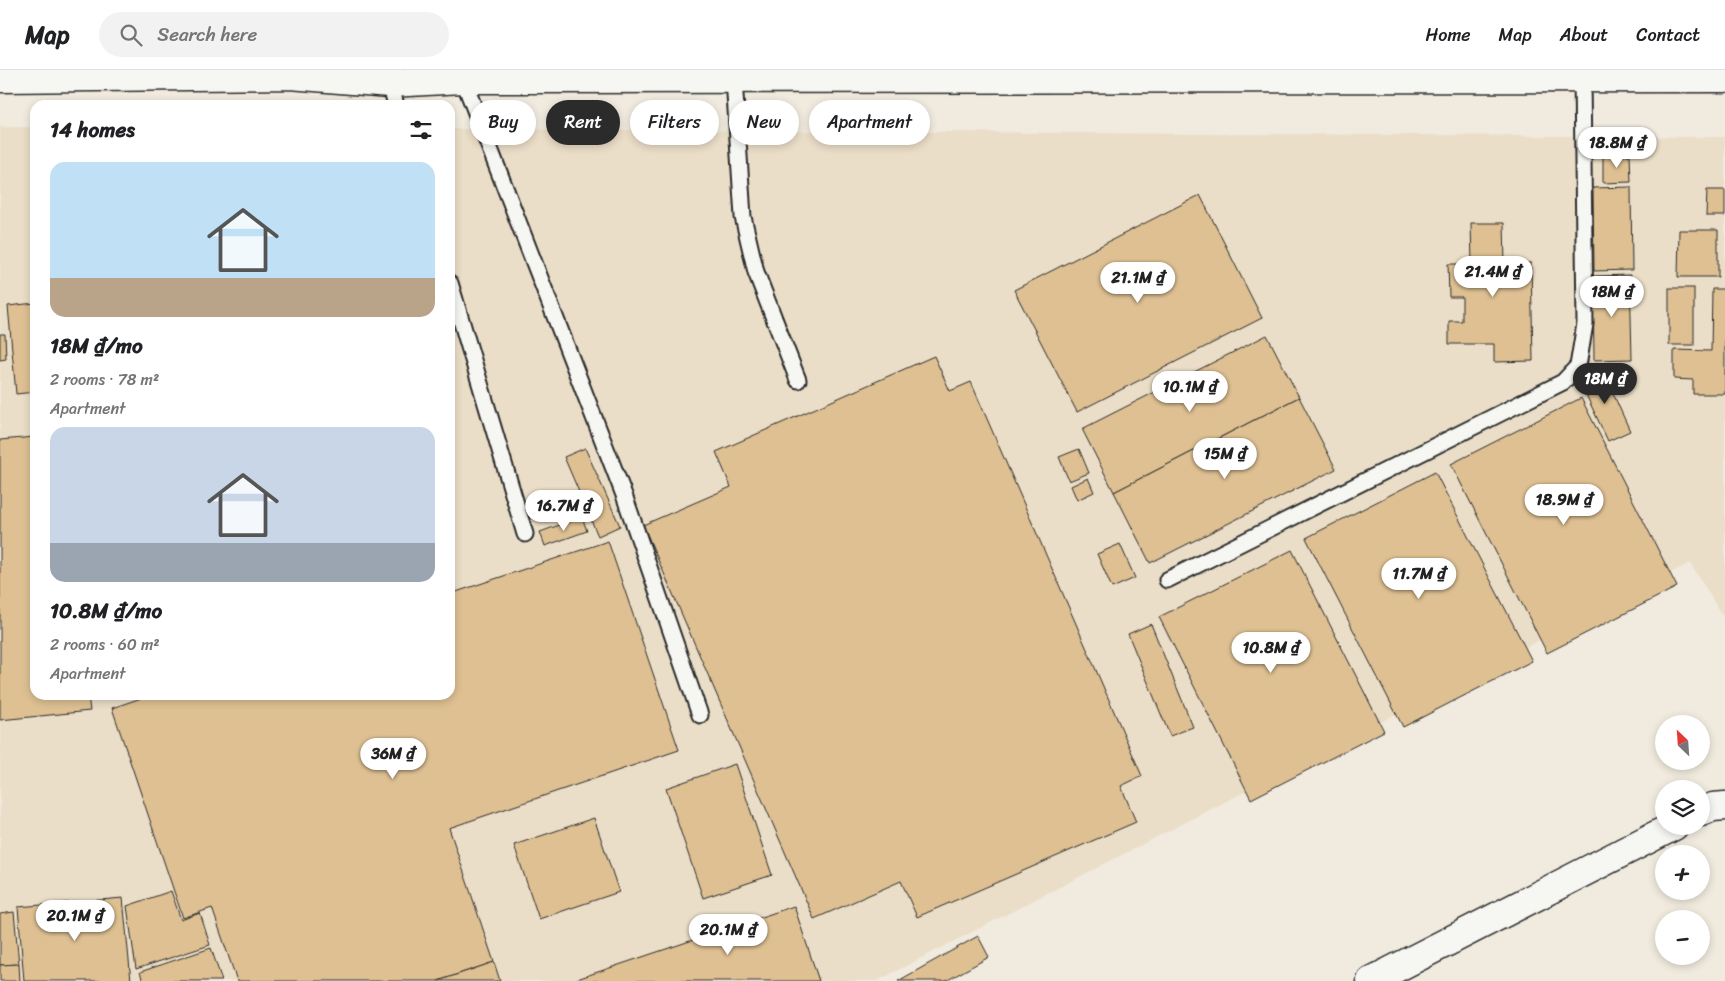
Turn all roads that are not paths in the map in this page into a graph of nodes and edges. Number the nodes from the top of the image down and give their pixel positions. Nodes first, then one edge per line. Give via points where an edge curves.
1 (0, 78) edge
2 (1582, 78) junction
3 (1725, 78) edge
4 (463, 79) junction
5 (734, 80) junction
6 (393, 94) edge
7 (455, 300) edge
8 (798, 380) dead end
9 (525, 534) dead end
10 (1167, 580) dead end
11 (700, 715) dead end
12 (1725, 806) edge
13 (1710, 808) edge
14 (1656, 835) edge
15 (1370, 981) edge

1 - 6 main road via 290,75
2 - 3 main road
2 - 5 main road
2 - 10 lane via 1585,324 1578,366 1564,382
4 - 5 main road
4 - 6 main road
4 - 11 lane via 624,495
5 - 8 lane via 743,217 756,272
7 - 9 lane
12 - 13 main road
14 - 15 main road

